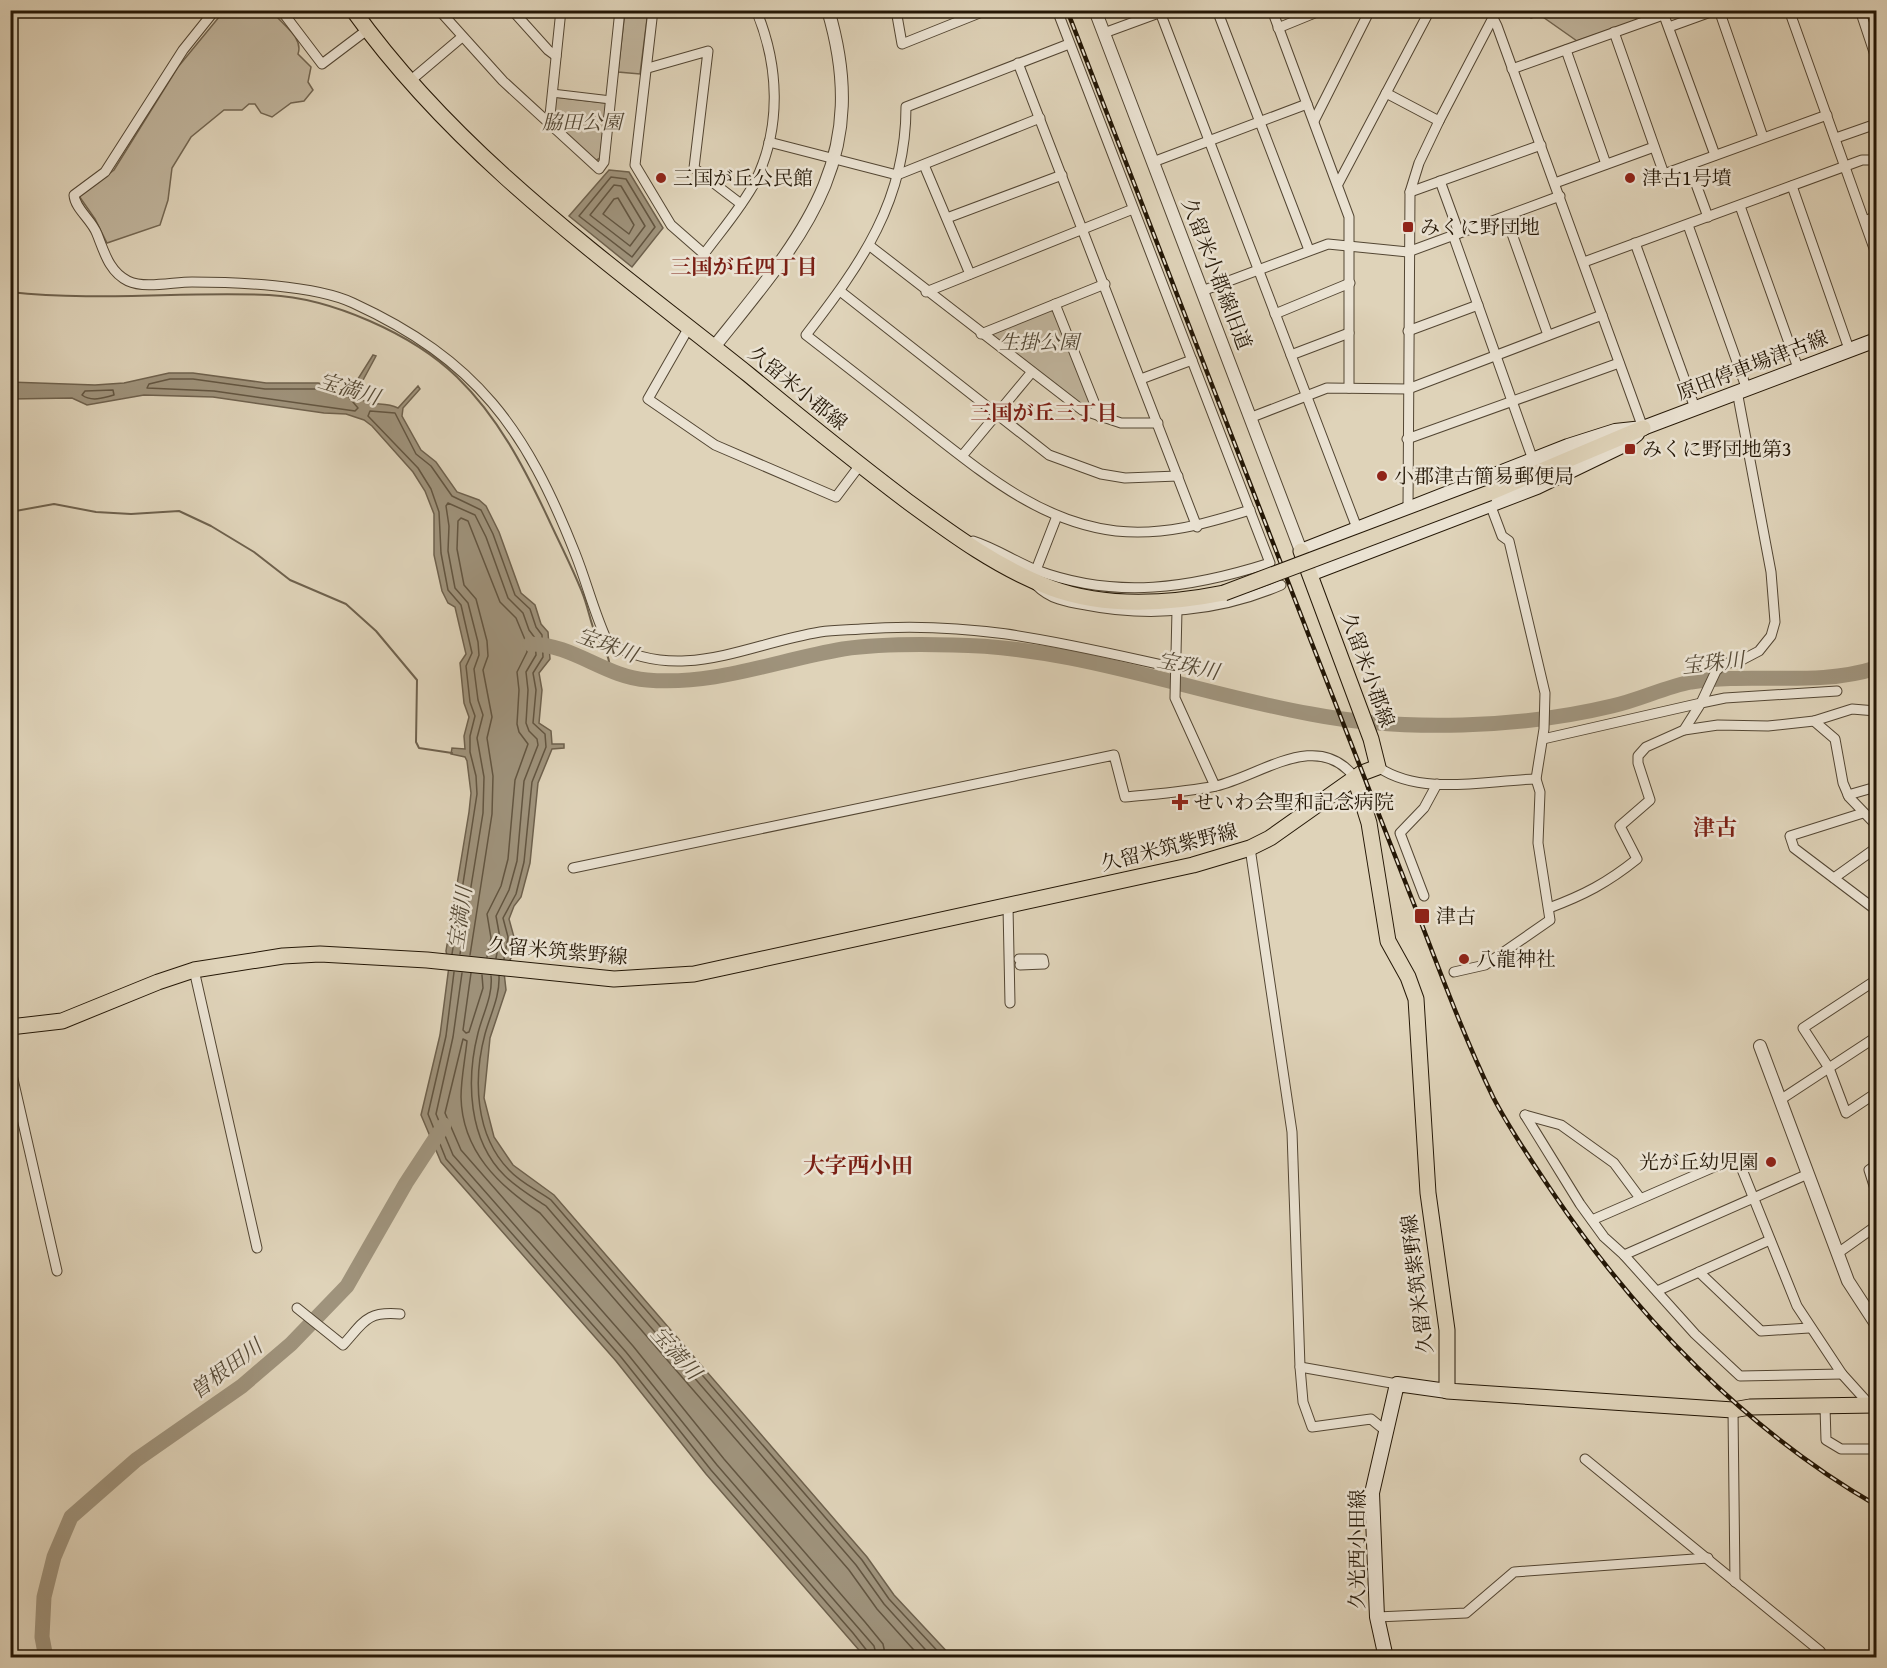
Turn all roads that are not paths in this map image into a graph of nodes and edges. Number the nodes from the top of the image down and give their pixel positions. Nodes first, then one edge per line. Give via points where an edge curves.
1 (215, 10) edge
2 (281, 10) edge
3 (353, 10) edge
4 (439, 10) edge
5 (512, 10) edge
6 (561, 10) edge
7 (620, 10) edge
8 (653, 10) edge
9 (756, 10) edge
10 (828, 10) edge
11 (896, 10) edge
12 (987, 10) edge
13 (1057, 10) edge
14 (1095, 10) edge
15 (1217, 10) edge
16 (1272, 10) edge
17 (1322, 10) edge
18 (1370, 10) edge
19 (1430, 10) edge
20 (1717, 10) edge
21 (1790, 10) edge
22 (1860, 10) edge
23 (1162, 11) edge
24 (1493, 13) edge
25 (1663, 13) edge
26 (1669, 27) junction
27 (1278, 28) junction
28 (367, 30) junction
29 (1614, 32) junction
30 (1104, 33) junction
31 (462, 37) junction
32 (1069, 44) junction
33 (1874, 45) edge
34 (1566, 50) junction
35 (556, 56) junction
36 (1876, 58) edge
37 (1018, 63) junction
38 (648, 68) junction
39 (1512, 69) junction
40 (410, 81) junction
41 (552, 93) junction
42 (1386, 93) junction
43 (610, 100) junction
44 (1307, 104) junction
45 (1827, 115) junction
46 (1040, 118) junction
47 (1314, 121) junction
48 (1439, 121) junction
49 (1258, 123) junction
50 (1876, 124) edge
51 (549, 125) junction
52 (1763, 137) junction
53 (1836, 138) junction
54 (1209, 140) junction
55 (770, 142) junction
56 (1541, 145) junction
57 (1654, 147) junction
58 (1715, 155) junction
59 (833, 160) junction
60 (1876, 160) edge
61 (1153, 162) junction
62 (1606, 164) junction
63 (924, 165) junction
64 (1689, 165) junction
65 (1846, 167) junction
66 (897, 175) junction
67 (1062, 175) junction
68 (1440, 181) junction
69 (1555, 183) junction
70 (1338, 184) junction
71 (1792, 186) junction
72 (1410, 192) junction
73 (1560, 196) junction
74 (741, 204) junction
75 (1740, 206) junction
76 (1133, 209) junction
77 (1876, 216) edge
78 (1506, 217) junction
79 (1708, 217) junction
80 (947, 219) junction
81 (1864, 221) junction
82 (1688, 225) junction
83 (1083, 228) junction
84 (1456, 234) junction
85 (1635, 243) junction
86 (870, 246) junction
87 (1350, 246) junction
88 (1309, 250) junction
89 (1408, 252) junction
90 (1876, 254) edge
91 (1584, 262) junction
92 (1257, 269) junction
93 (970, 274) junction
94 (1350, 283) junction
95 (1105, 284) junction
96 (840, 291) junction
97 (1202, 291) junction
98 (926, 292) junction
99 (1055, 304) junction
100 (1478, 305) junction
101 (1275, 314) junction
102 (1602, 315) junction
103 (688, 329) junction
104 (1408, 331) junction
105 (1349, 333) junction
106 (981, 334) junction
107 (1548, 335) junction
108 (1876, 340) edge
109 (714, 347) junction
110 (1850, 349) junction
111 (1495, 354) junction
112 (1291, 355) junction
113 (1192, 360) junction
114 (1619, 363) junction
115 (1798, 368) junction
116 (1030, 373) junction
117 (1141, 379) junction
118 (1349, 388) junction
119 (1408, 389) junction
120 (1742, 389) junction
121 (1306, 395) junction
122 (1513, 402) junction
123 (1695, 408) junction
124 (996, 415) junction
125 (1100, 417) junction
126 (1252, 417) junction
127 (1158, 423) junction
128 (1643, 428) junction
129 (1407, 439) junction
130 (962, 456) junction
131 (1533, 460) junction
132 (860, 465) junction
133 (1178, 476) junction
134 (1490, 499) junction
135 (1408, 509) junction
136 (1250, 510) junction
137 (1057, 516) junction
138 (1197, 527) junction
139 (1357, 528) junction
140 (1418, 532) junction
141 (1301, 551) junction
142 (1032, 573) junction
143 (1310, 574) junction
144 (1281, 585) dead end
145 (1178, 610) junction
146 (1176, 671) junction
147 (1837, 692) dead end
148 (1703, 699) junction
149 (1876, 711) edge
150 (1814, 721) junction
151 (1684, 730) junction
152 (1544, 734) junction
153 (1378, 767) junction
154 (1355, 778) junction
155 (1536, 779) junction
156 (1437, 784) junction
157 (1215, 786) junction
158 (1876, 787) edge
159 (1848, 795) junction
160 (1863, 813) junction
161 (1876, 825) edge
162 (1250, 848) junction
163 (1876, 848) edge
164 (573, 868) dead end
165 (1834, 878) junction
166 (1424, 896) dead end
167 (1876, 904) edge
168 (1008, 907) junction
169 (1549, 908) junction
170 (194, 970) junction
171 (1454, 972) dead end
172 (1876, 980) edge
173 (1010, 1003) dead end
174 (10, 1028) edge
175 (1876, 1037) edge
176 (1760, 1046) dead end
177 (10, 1066) edge
178 (1829, 1068) junction
179 (12, 1080) edge
180 (1876, 1093) edge
181 (1780, 1100) junction
182 (1876, 1165) edge
183 (1808, 1174) junction
184 (1876, 1192) edge
185 (1753, 1197) junction
186 (1641, 1198) junction
187 (1592, 1220) junction
188 (1876, 1226) edge
189 (1770, 1240) junction
190 (257, 1248) dead end
191 (1838, 1253) junction
192 (1624, 1255) junction
193 (57, 1271) dead end
194 (1699, 1272) junction
195 (1657, 1291) junction
196 (297, 1308) dead end
197 (400, 1314) dead end
198 (1876, 1324) edge
199 (1809, 1328) junction
200 (1300, 1367) junction
201 (1842, 1374) junction
202 (1397, 1384) junction
203 (1447, 1391) junction
204 (1873, 1405) edge
205 (1825, 1407) junction
206 (1733, 1410) junction
207 (1387, 1432) junction
208 (1876, 1449) edge
209 (1586, 1459) dead end
210 (1708, 1558) junction
211 (1734, 1582) junction
212 (1377, 1617) junction
213 (1386, 1658) edge
214 (1825, 1658) edge

1 - 146 street via 183,50 105,172 74,195 97,234 102,254 119,274 135,284 251,285 351,302 406,330 449,359 499,409 540,476 576,555 594,614 608,643 661,661 691,662 822,632 897,626 952,627 1068,642
2 - 28 street via 322,64
3 - 28 main road, 久留米小郡線
4 - 31 street
5 - 35 street
6 - 35 street
7 - 43 street
8 - 38 street
9 - 55 street via 774,73
10 - 59 street via 838,47 842,104
11 - 12 street via 902,44
13 - 32 street
14 - 30 street, 久留米小郡線旧道
15 - 49 street
16 - 27 street
17 - 27 street
18 - 47 street
19 - 42 street
20 - 26 street
20 - 52 street
21 - 45 street
22 - 33 street
23 - 30 street
23 - 54 street
24 - 39 street
24 - 48 street
25 - 26 street
25 - 29 street
26 - 58 street
27 - 44 street
28 - 40 main road, 久留米小郡線
29 - 34 street
29 - 57 street
30 - 61 street, 久留米小郡線旧道
31 - 40 street
31 - 51 street
32 - 37 street
32 - 76 street
33 - 36 street
34 - 39 street
34 - 62 street
35 - 41 street
37 - 46 street
37 - 66 street via 906,107
38 - 74 street via 708,51 694,168
38 - 74 street via 635,165 670,225 704,254
39 - 56 street
40 - 103 main road, 久留米小郡線 via 524,196
41 - 43 street
41 - 51 street
42 - 48 street
42 - 70 street
43 - 51 street via 604,162 599,169
44 - 47 street
44 - 49 street
45 - 52 street
45 - 53 street
46 - 63 street
46 - 67 street
47 - 70 street
48 - 72 street
49 - 54 street
49 - 88 street
50 - 53 street
52 - 58 street
53 - 65 street
54 - 61 street
54 - 92 street
55 - 59 street
55 - 74 street via 755,182
56 - 68 street
56 - 69 street
57 - 62 street
57 - 64 street via 1664,174
58 - 64 street
59 - 66 street
59 - 109 street via 817,206 797,240
60 - 65 street via 1862,160
61 - 97 street, 久留米小郡線旧道
62 - 69 street
63 - 66 street
63 - 80 street
64 - 79 street
65 - 71 street
65 - 81 street
66 - 86 street
67 - 80 street
67 - 83 street
68 - 72 street
68 - 84 street
69 - 73 street
70 - 87 street via 1349,217
71 - 75 street
71 - 110 street
72 - 89 street
73 - 78 street
73 - 91 street
75 - 79 street
75 - 115 street
76 - 83 street
76 - 113 street
77 - 81 street
78 - 84 street
78 - 107 street
79 - 82 street
80 - 93 street
81 - 90 street
82 - 85 street
82 - 120 street
83 - 93 street
83 - 95 street
84 - 89 street
84 - 100 street
85 - 91 street
85 - 123 street
86 - 96 street
86 - 98 street
87 - 88 street via 1328,244
87 - 89 street
87 - 94 street
88 - 92 street
89 - 104 street
91 - 102 street
92 - 97 street
92 - 101 street
93 - 98 street
94 - 101 street
94 - 105 street
95 - 99 street
95 - 117 street
96 - 124 street
96 - 130 street via 806,335
97 - 126 street, 久留米小郡線旧道
98 - 106 street
99 - 106 street
99 - 125 street
100 - 104 street
100 - 111 street
101 - 112 street
102 - 107 street
102 - 114 street
103 - 109 main road, 久留米小郡線
103 - 132 street via 648,399 715,445 836,497
104 - 119 street
105 - 112 street
105 - 118 street
106 - 116 street
107 - 111 street
108 - 110 main road, 原田停車場津古線
109 - 132 main road, 久留米小郡線
110 - 115 main road, 原田停車場津古線
111 - 119 street
111 - 122 street
112 - 121 street
113 - 117 street
113 - 136 street
114 - 122 street
114 - 128 street
115 - 120 main road, 原田停車場津古線
116 - 124 street
116 - 125 street via 1082,410
117 - 127 street
118 - 119 street
118 - 121 street via 1327,388
119 - 129 street
120 - 123 main road, 原田停車場津古線
120 - 148 street via 1771,572 1775,622 1771,636 1759,651 1716,671
121 - 126 street
121 - 139 street
122 - 129 street
122 - 131 street
123 - 128 main road, 原田停車場津古線
124 - 130 street
124 - 133 street via 1049,455 1092,471 1125,478
125 - 127 street via 1135,425
126 - 141 street, 久留米小郡線旧道
127 - 133 street
128 - 131 main road, 原田停車場津古線 via 1615,431
128 - 134 main road, 久留米小郡線
129 - 135 street
130 - 137 street via 1006,490
131 - 135 main road, 原田停車場津古線
132 - 142 main road, 久留米小郡線 via 956,537
133 - 138 street
134 - 140 main road
134 - 142 main road, 久留米小郡線, bridge via 1224,593 1169,601 1113,600 1053,588
134 - 152 street via 1502,536 1509,541 1545,693
135 - 139 main road, 原田停車場津古線
135 - 140 street
136 - 138 street
136 - 142 street via 1270,563 1227,577 1192,585 1128,588
137 - 138 street via 1115,531
137 - 142 street
139 - 141 main road, 原田停車場津古線
140 - 143 main road
141 - 143 main road, 久留米小郡線
142 - 145 street via 1047,596 1113,610
143 - 153 main road, 久留米小郡線
144 - 145 street via 1216,606
145 - 146 street
146 - 157 street via 1175,693
147 - 148 street
148 - 151 street
148 - 152 street
149 - 150 street via 1852,710
150 - 151 street via 1768,726 1718,724
150 - 159 street via 1835,739
151 - 169 street via 1646,747 1638,756 1650,800 1620,826 1637,859 1587,895
152 - 155 street
153 - 154 main road
153 - 156 street via 1398,776
154 - 157 street via 1346,766 1331,759 1300,756
154 - 162 main road, 久留米筑紫野線
154 - 203 main road, 久留米筑紫野線 via 1370,823 1388,941 1416,999 1428,1193 1447,1330
155 - 156 street
155 - 169 street via 1540,792 1538,843
156 - 166 street via 1424,808 1400,832
157 - 164 street via 1125,797 1114,755
158 - 159 street
159 - 160 street
160 - 161 street
160 - 165 street via 1790,836 1794,848
162 - 168 main road, 久留米筑紫野線 via 1193,865
162 - 200 street via 1292,1132
163 - 165 street
165 - 167 street via 1872,907
168 - 170 main road, 久留米筑紫野線 via 694,974 614,979 427,960 320,954
168 - 173 street via 1014,962
169 - 171 street via 1550,920 1485,965
170 - 174 main road, 久留米筑紫野線 via 62,1022
170 - 190 street
172 - 178 street via 1803,1028
175 - 178 street
176 - 181 street
177 - 179 street
178 - 180 street via 1846,1113
178 - 181 street
179 - 193 street
181 - 183 street
182 - 184 street via 1869,1170
183 - 185 street
183 - 191 street
185 - 186 street via 1737,1156
185 - 189 street
185 - 192 street
186 - 187 street
186 - 187 street via 1614,1163 1561,1125 1525,1115
187 - 192 street
188 - 191 street
189 - 194 street
189 - 199 street
191 - 198 street via 1848,1281
192 - 195 street
194 - 195 street
194 - 199 street via 1761,1331
195 - 201 street via 1740,1376
196 - 197 street via 343,1345 379,1312
199 - 201 street
200 - 202 street
200 - 207 street via 1303,1402 1312,1427 1371,1419
201 - 204 street
202 - 203 main road
202 - 207 main road, 久光西小田線
203 - 206 main road
204 - 205 main road
205 - 206 main road
205 - 208 street via 1826,1440 1841,1449
206 - 211 street
207 - 212 main road, 久光西小田線 via 1372,1493
209 - 210 street
210 - 211 street
210 - 212 street via 1514,1572 1466,1613
211 - 214 street
212 - 213 main road, 久光西小田線

